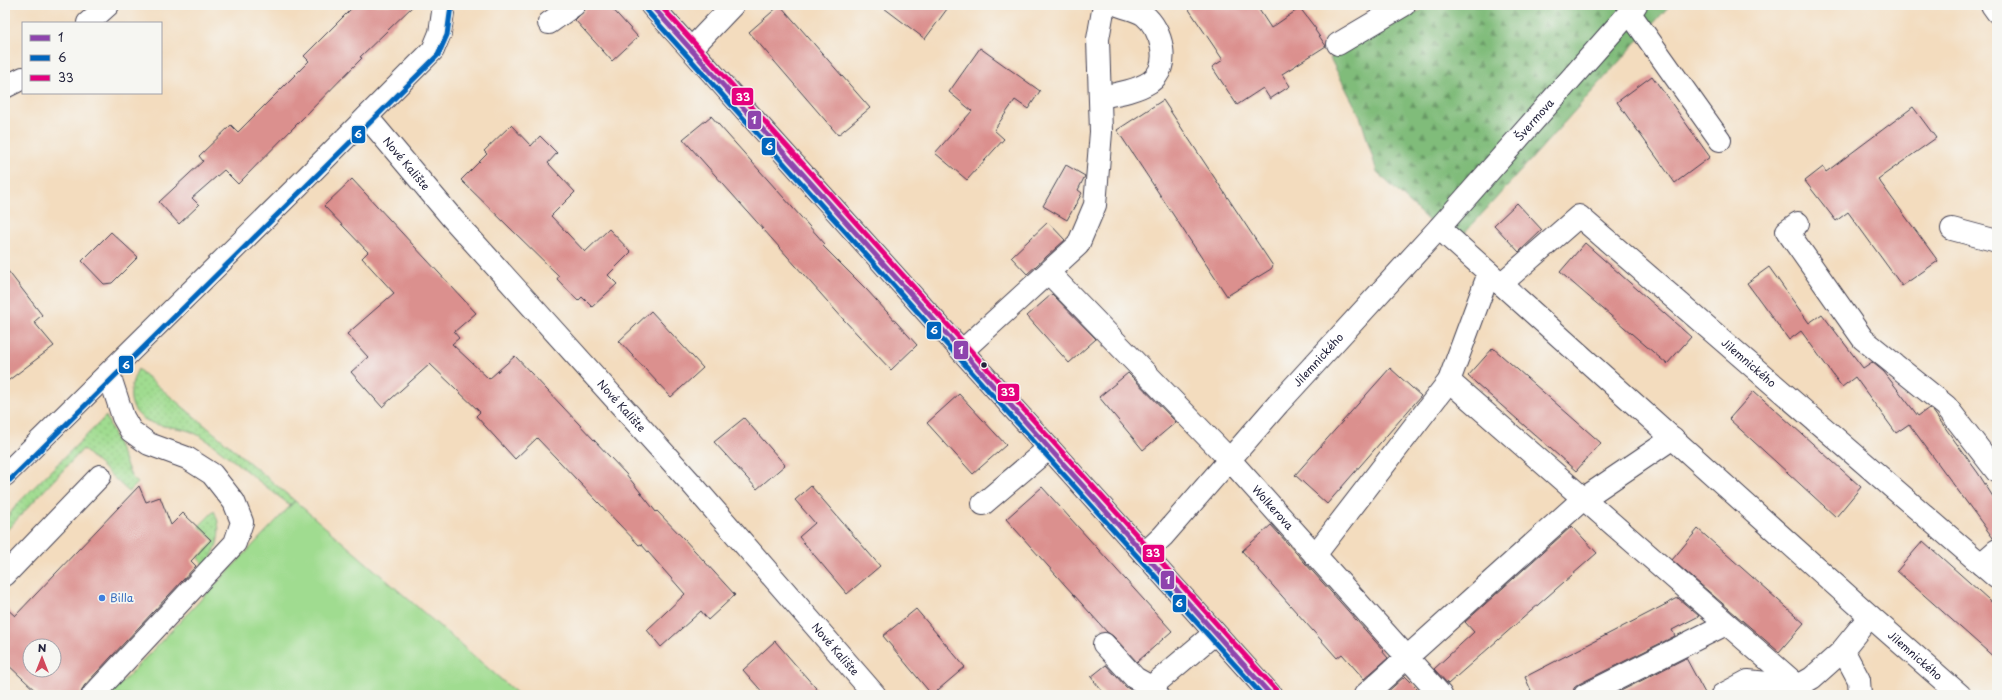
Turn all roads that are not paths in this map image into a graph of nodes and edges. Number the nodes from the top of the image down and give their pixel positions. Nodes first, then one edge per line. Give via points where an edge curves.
1 (108, 5) edge
2 (444, 5) edge
3 (574, 5) edge
4 (651, 5) edge
5 (733, 5) edge
6 (1104, 5) edge
7 (1118, 5) edge
8 (1404, 5) edge
9 (1992, 5) edge
10 (1632, 9) edge
11 (1997, 12) edge
12 (89, 22) edge
13 (549, 24) dead end
14 (1338, 44) dead end
15 (691, 49) junction
16 (22, 78) edge
17 (5, 87) edge
18 (1100, 97) junction
19 (367, 117) junction
20 (1720, 140) dead end
21 (1798, 223) dead end
22 (1439, 228) junction
23 (1952, 229) dead end
24 (1997, 241) edge
25 (1049, 274) junction
26 (1495, 278) junction
27 (962, 351) junction
28 (109, 374) junction
29 (1449, 381) junction
30 (1673, 438) junction
31 (1049, 448) junction
32 (1229, 459) junction
33 (1997, 472) edge
34 (5, 475) edge
35 (100, 476) dead end
36 (1583, 499) junction
37 (983, 504) dead end
38 (1144, 554) junction
39 (1315, 555) junction
40 (1992, 564) edge
41 (5, 575) edge
42 (1870, 616) junction
43 (1726, 624) junction
44 (1215, 633) junction
45 (1104, 644) dead end
46 (1842, 650) junction
47 (1406, 657) junction
48 (1155, 691) edge
49 (1790, 691) edge
50 (93, 695) edge
51 (875, 695) edge
52 (1271, 695) edge
53 (1366, 695) edge
54 (1441, 695) edge
55 (1585, 695) edge
56 (1722, 695) edge
57 (1860, 695) edge
58 (1960, 695) edge

1 - 12 street
2 - 19 street via 440,33 432,50
3 - 13 street
4 - 15 street
5 - 15 street
6 - 18 street via 1098,39
7 - 18 street via 1143,15 1156,30 1163,51 1160,70 1150,82 1124,93
8 - 14 street
9 - 11 street
10 - 20 street, Švermova
10 - 22 street, Švermova
15 - 27 street
16 - 17 street
18 - 25 street via 1101,132 1095,205 1078,245
19 - 28 street
19 - 51 street, Nové Kalište via 452,218 691,483
21 - 33 street via 1787,231 1863,339 1946,406
22 - 26 street, Jilemnického
22 - 32 street, Jilemnického
23 - 24 street
25 - 27 street
25 - 32 street, Wolkerova
26 - 29 street
26 - 30 street, Jilemnického
26 - 40 street, Jilemnického via 1579,216
27 - 31 street
28 - 34 street
28 - 50 street via 122,417 131,431 149,444 187,458 212,474 234,502 242,522 235,543
29 - 36 street
29 - 39 street
30 - 36 street
30 - 42 street, Jilemnického
31 - 37 street
31 - 38 street
32 - 38 street, Jilemnického via 1163,536
32 - 39 street, Wolkerova
35 - 41 street
36 - 43 street
36 - 47 street
38 - 44 street
39 - 47 street, Wolkerova
42 - 46 street
42 - 58 street, Jilemnického
43 - 49 street
43 - 55 street
44 - 48 street
44 - 52 street
45 - 48 street via 1135,678
46 - 49 street via 1812,678
46 - 57 street via 1859,680
47 - 53 street
47 - 54 street, Wolkerova
49 - 56 street via 1748,681

